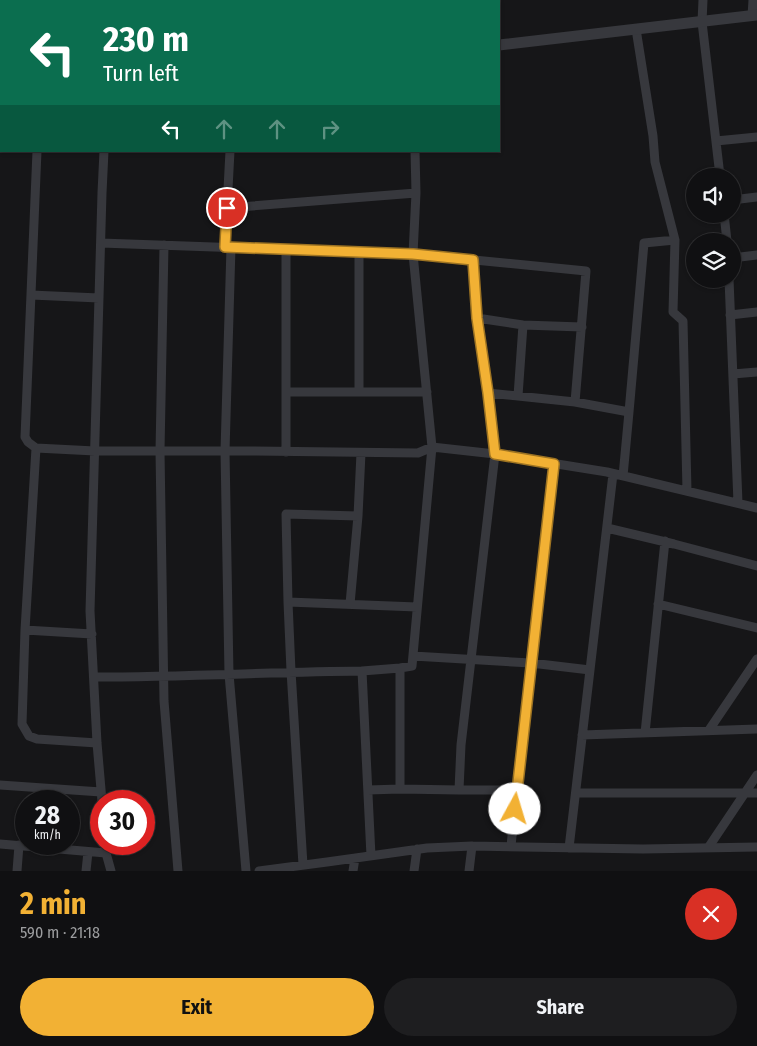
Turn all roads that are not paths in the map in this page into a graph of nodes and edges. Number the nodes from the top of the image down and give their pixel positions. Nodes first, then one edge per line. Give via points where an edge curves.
1 (703, 0) edge
2 (753, 0) edge
3 (754, 16) edge
4 (702, 22) junction
5 (636, 29) junction
6 (500, 45) edge
7 (757, 136) edge
8 (716, 141) junction
9 (37, 152) edge
10 (104, 152) edge
11 (230, 152) edge
12 (415, 152) edge
13 (719, 168) edge
14 (416, 193) junction
15 (757, 197) edge
16 (741, 199) edge
17 (227, 208) junction
18 (675, 240) junction
19 (101, 243) junction
20 (164, 245) junction
21 (228, 247) junction
22 (286, 249) junction
23 (359, 252) junction
24 (413, 254) junction
25 (757, 255) edge
26 (741, 257) edge
27 (473, 260) junction
28 (729, 288) edge
29 (31, 295) junction
30 (99, 298) junction
31 (757, 312) edge
32 (730, 315) junction
33 (477, 318) junction
34 (523, 325) junction
35 (582, 326) junction
36 (757, 372) edge
37 (733, 374) junction
38 (286, 392) junction
39 (359, 392) junction
40 (427, 392) junction
41 (488, 393) junction
42 (518, 396) junction
43 (575, 402) junction
44 (629, 412) junction
45 (432, 447) junction
46 (36, 448) junction
47 (95, 451) junction
48 (160, 451) junction
49 (225, 451) junction
50 (286, 452) junction
51 (361, 453) junction
52 (495, 454) junction
53 (554, 464) junction
54 (618, 475) junction
55 (687, 491) junction
56 (738, 503) junction
57 (757, 508) edge
58 (358, 516) junction
59 (607, 528) junction
60 (665, 541) junction
61 (757, 566) edge
62 (288, 602) junction
63 (350, 604) junction
64 (658, 604) junction
65 (418, 607) junction
66 (757, 628) edge
67 (25, 630) junction
68 (92, 634) junction
69 (413, 656) junction
70 (757, 659) edge
71 (471, 660) junction
72 (531, 663) junction
73 (400, 668) junction
74 (590, 670) junction
75 (362, 671) junction
76 (291, 672) junction
77 (229, 674) junction
78 (94, 677) junction
79 (164, 677) junction
80 (757, 729) edge
81 (709, 730) junction
82 (645, 733) junction
83 (582, 735) junction
84 (98, 744) junction
85 (757, 775) edge
86 (0, 786) edge
87 (400, 789) junction
88 (102, 790) edge
89 (368, 790) junction
90 (459, 790) junction
91 (516, 790) junction
92 (576, 793) junction
93 (745, 793) junction
94 (757, 793) edge
95 (90, 795) edge
96 (0, 844) edge
97 (15, 845) edge
98 (472, 846) junction
99 (511, 847) junction
100 (757, 847) edge
101 (569, 848) junction
102 (708, 848) junction
103 (417, 849) junction
104 (80, 851) edge
105 (88, 852) joint
106 (18, 855) edge
107 (108, 855) edge
108 (372, 856) junction
109 (355, 858) junction
110 (298, 868) edge
111 (17, 871) edge
112 (86, 871) edge
113 (111, 871) edge
114 (178, 871) edge
115 (246, 871) edge
116 (259, 871) edge
117 (353, 871) edge
118 (414, 871) edge
119 (468, 871) edge

1 - 4 street
2 - 3 street
3 - 4 street
4 - 5 street
4 - 8 street
5 - 6 street
5 - 18 street via 655,162
7 - 8 street
8 - 13 street
9 - 29 street
10 - 19 street
11 - 17 street
12 - 14 street
14 - 17 street
14 - 24 street
15 - 16 street
17 - 21 street
18 - 44 street via 644,243
18 - 55 street via 673,312 683,321
19 - 20 street
19 - 30 street
20 - 21 street
20 - 48 street
21 - 22 street
21 - 49 street
22 - 23 street
22 - 38 street
23 - 24 street
23 - 39 street
24 - 27 street
24 - 40 street
25 - 26 street
27 - 33 street
27 - 35 street via 586,271
28 - 32 street
29 - 30 street
29 - 46 street via 25,437
30 - 47 street
31 - 32 street
32 - 37 street
33 - 34 street
33 - 41 street
34 - 35 street
34 - 42 street
35 - 43 street
36 - 37 street
37 - 56 street
38 - 39 street
38 - 50 street
39 - 40 street
40 - 45 street
41 - 42 street
41 - 52 street
42 - 43 street
43 - 44 street
44 - 54 street
45 - 51 street via 418,454
45 - 52 street
45 - 65 street
46 - 47 street
46 - 67 street
47 - 48 street
47 - 68 street
48 - 49 street
48 - 79 street
49 - 50 street
49 - 77 street
50 - 51 street
51 - 58 street
52 - 53 street
52 - 71 street
53 - 54 street
53 - 72 street
54 - 55 street
54 - 59 street
55 - 56 street
56 - 57 street
58 - 62 street via 286,514
58 - 63 street
59 - 60 street
59 - 74 street
60 - 61 street
60 - 64 street
62 - 63 street
62 - 76 street
63 - 65 street
64 - 66 street
64 - 82 street
65 - 69 street
67 - 68 street
67 - 84 street via 22,724 29,736 37,740
68 - 78 street
69 - 71 street
69 - 73 street via 412,666
70 - 81 street
71 - 72 street
71 - 90 street
72 - 74 street
72 - 91 street
73 - 75 street
73 - 87 street
74 - 83 street
75 - 76 street
75 - 89 street
76 - 77 street
76 - 110 street
77 - 79 street
77 - 115 street
78 - 79 street
78 - 84 street
79 - 114 street
80 - 81 street
81 - 82 street
82 - 83 street
83 - 92 street
84 - 88 street
85 - 93 street
86 - 95 street
87 - 89 street
87 - 90 street
89 - 108 street
90 - 91 street
91 - 99 street
92 - 93 street
92 - 101 street
93 - 94 street
93 - 102 street
96 - 97 street
98 - 99 street
98 - 103 street
98 - 119 street
99 - 101 street
100 - 102 street
101 - 102 street
103 - 108 street
103 - 118 street
104 - 105 street
105 - 112 street
106 - 111 street
107 - 113 street
108 - 109 street
109 - 110 street
109 - 117 street
110 - 116 street

